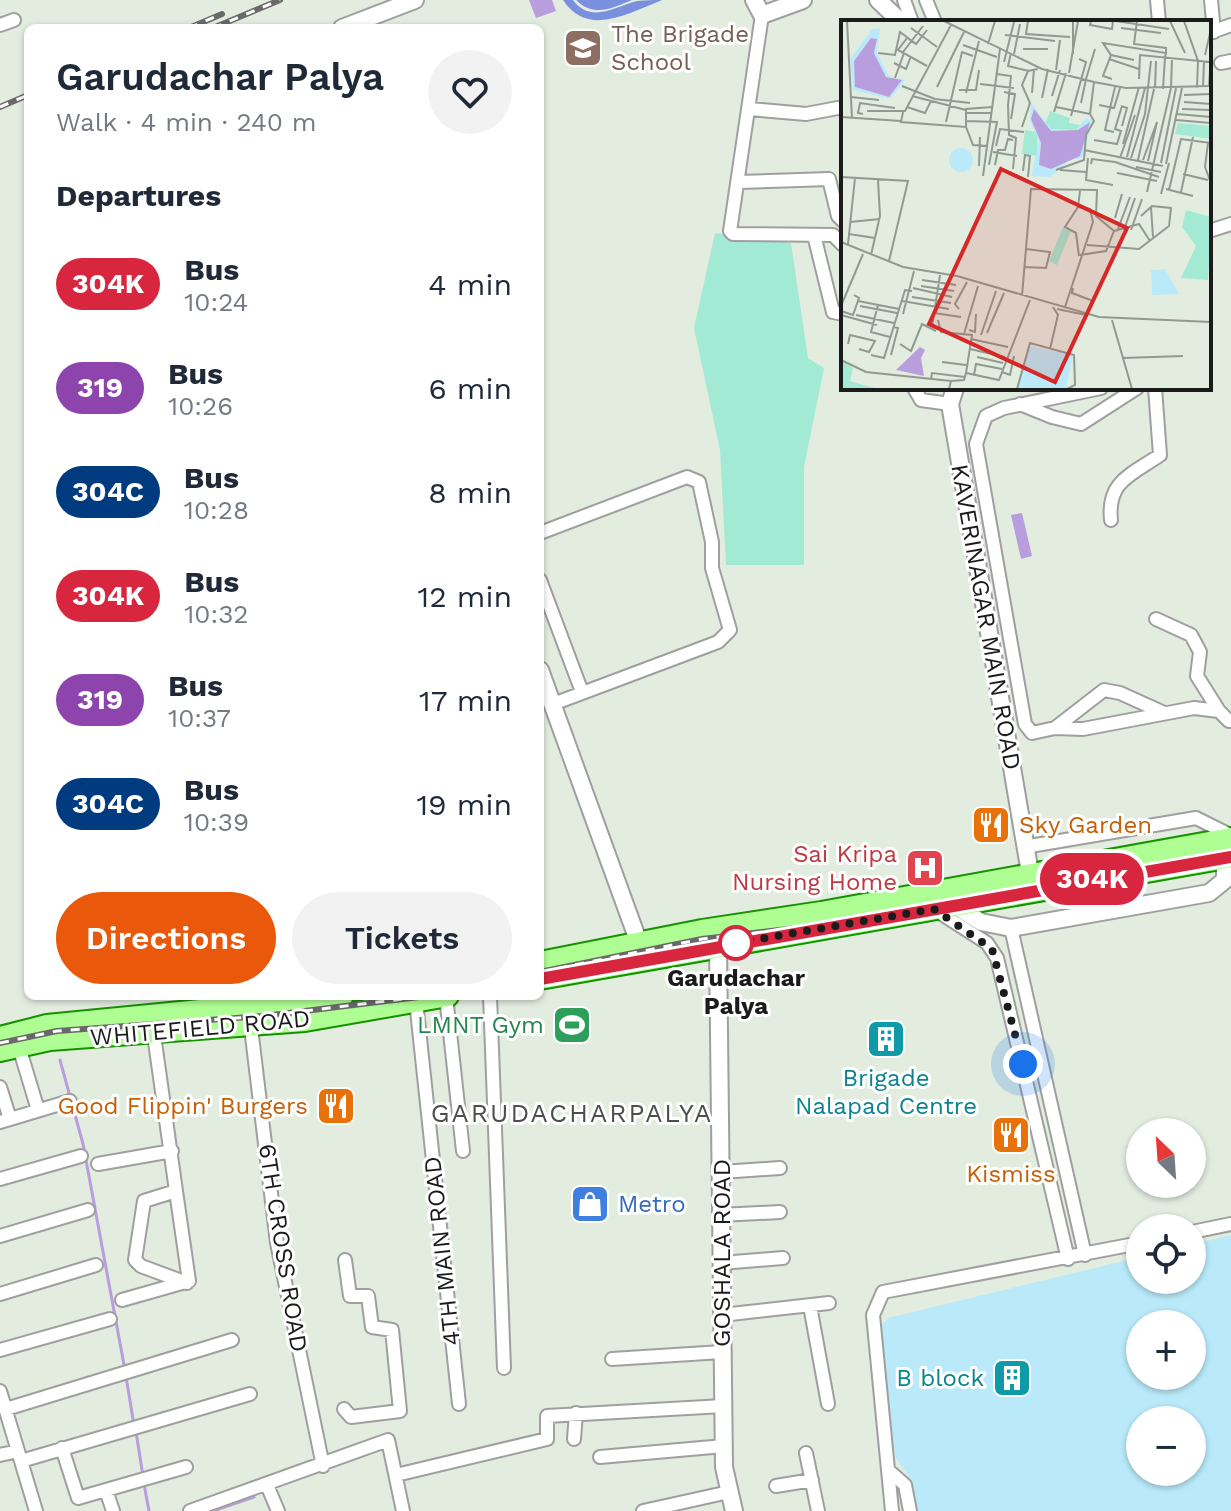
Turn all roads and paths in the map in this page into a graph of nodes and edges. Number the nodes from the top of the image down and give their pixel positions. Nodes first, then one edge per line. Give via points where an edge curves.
1 (415, 0) edge
2 (878, 0) edge
3 (904, 0) edge
4 (926, 0) edge
5 (1157, 0) edge
6 (1211, 0) edge
7 (796, 1) edge
8 (758, 7) edge
9 (14, 20) dead end
10 (899, 20) edge
11 (911, 20) edge
12 (934, 20) edge
13 (1159, 20) edge
14 (352, 24) edge
15 (0, 25) edge
16 (1231, 25) edge
17 (1212, 32) edge
18 (841, 107) edge
19 (749, 109) junction
20 (738, 182) junction
21 (841, 219) edge
22 (1231, 224) edge
23 (1211, 230) edge
24 (814, 235) junction
25 (841, 243) edge
26 (841, 314) edge
27 (915, 390) edge
28 (1091, 390) edge
29 (1134, 390) edge
30 (1155, 390) edge
31 (956, 393) edge
32 (1020, 404) junction
33 (1111, 520) dead end
34 (544, 531) edge
35 (544, 591) edge
36 (1156, 619) dead end
37 (544, 680) edge
38 (582, 692) junction
39 (553, 704) junction
40 (1219, 711) junction
41 (1162, 712) junction
42 (1230, 726) edge
43 (1055, 728) junction
44 (1024, 847) junction
45 (1230, 847) edge
46 (1030, 873) junction
47 (944, 907) junction
48 (1011, 928) junction
49 (639, 943) junction
50 (718, 946) junction
51 (544, 961) edge
52 (544, 978) edge
53 (319, 1000) edge
54 (422, 1000) edge
55 (447, 1000) edge
56 (490, 1000) edge
57 (416, 1001) junction
58 (251, 1028) junction
59 (144, 1029) junction
60 (0, 1037) edge
61 (9, 1049) edge
62 (0, 1087) edge
63 (70, 1101) dead end
64 (38, 1110) junction
65 (1052, 1114) junction
66 (1036, 1118) junction
67 (5, 1120) edge
68 (172, 1151) junction
69 (463, 1151) dead end
70 (81, 1156) dead end
71 (98, 1164) dead end
72 (780, 1168) dead end
73 (722, 1172) junction
74 (0, 1179) edge
75 (176, 1191) junction
76 (88, 1210) dead end
77 (780, 1212) dead end
78 (720, 1215) junction
79 (1231, 1224) edge
80 (1206, 1229) edge
81 (0, 1236) edge
82 (1126, 1246) edge
83 (1085, 1255) junction
84 (783, 1258) dead end
85 (1068, 1259) junction
86 (345, 1260) dead end
87 (721, 1263) junction
88 (96, 1265) dead end
89 (187, 1283) junction
90 (0, 1294) edge
91 (122, 1300) dead end
92 (829, 1303) dead end
93 (810, 1306) junction
94 (722, 1315) junction
95 (110, 1319) dead end
96 (232, 1340) dead end
97 (0, 1350) edge
98 (722, 1352) junction
99 (612, 1359) dead end
100 (504, 1368) dead end
101 (0, 1391) edge
102 (250, 1394) dead end
103 (459, 1404) dead end
104 (828, 1404) dead end
105 (723, 1406) junction
106 (6, 1409) junction
107 (344, 1409) dead end
108 (576, 1413) junction
109 (574, 1439) dead end
110 (724, 1446) junction
111 (62, 1448) junction
112 (806, 1453) dead end
113 (0, 1455) edge
114 (20, 1456) junction
115 (600, 1457) dead end
116 (323, 1466) junction
117 (186, 1467) dead end
118 (888, 1470) junction
119 (396, 1475) junction
120 (812, 1480) junction
121 (267, 1485) junction
122 (776, 1486) dead end
123 (106, 1490) junction
124 (729, 1492) junction
125 (80, 1505) edge
126 (36, 1511) edge
127 (113, 1511) edge
128 (190, 1511) edge
129 (278, 1511) edge
130 (403, 1511) edge
131 (643, 1511) edge
132 (734, 1511) edge
133 (818, 1511) edge
134 (892, 1511) edge
135 (910, 1511) edge

1 - 14 street
2 - 10 street
3 - 11 street
4 - 12 street
5 - 13 street
6 - 17 street
7 - 8 street
8 - 19 street
9 - 15 street
16 - 17 street
18 - 19 street via 806,114
19 - 20 street
20 - 21 street via 829,179
20 - 24 street via 733,234
22 - 23 street
24 - 25 street via 833,235
24 - 26 street via 833,312
27 - 31 street via 921,400
28 - 32 street
29 - 32 street via 1081,424
30 - 33 street via 1160,455 1115,486 1109,501
31 - 44 street, KAVERINAGAR MAIN ROAD
32 - 43 street via 986,416 976,444 1025,724 1032,733
34 - 38 street via 687,477 699,482 712,568 730,630 718,642
35 - 38 street
36 - 40 street via 1191,635 1200,652 1197,676
37 - 39 street
38 - 39 street
39 - 49 street
40 - 41 street
40 - 42 street
41 - 43 street via 1083,729
41 - 43 street via 1104,690
44 - 45 street via 1196,818
44 - 46 street, KAVERINAGAR MAIN ROAD
45 - 46 main road
45 - 47 main road
45 - 48 street via 1225,880 1209,893
46 - 49 main road
47 - 48 street
47 - 50 main road
47 - 66 street via 992,949
48 - 65 street
49 - 51 main road
50 - 52 main road
50 - 73 street, GOSHALA ROAD
53 - 59 main road, WHITEFIELD ROAD
54 - 57 main road, WHITEFIELD ROAD
55 - 69 street
56 - 100 street
57 - 58 main road, WHITEFIELD ROAD
57 - 103 street, 4TH MAIN ROAD
58 - 59 main road, WHITEFIELD ROAD
58 - 116 street, 6TH CROSS ROAD via 277,1243
59 - 60 main road, WHITEFIELD ROAD via 47,1025
59 - 61 main road, WHITEFIELD ROAD
59 - 68 street
61 - 64 street
62 - 67 street
63 - 64 street
64 - 67 street
65 - 66 street
65 - 83 street
66 - 85 street
68 - 71 street
68 - 75 street
70 - 74 street
72 - 73 street
73 - 78 street, GOSHALA ROAD
75 - 89 street
75 - 89 street via 144,1201 135,1260
76 - 81 street
77 - 78 street
78 - 87 street, GOSHALA ROAD
79 - 80 street
82 - 83 street
83 - 85 street
84 - 87 street
85 - 118 street via 883,1292 873,1315
86 - 107 street via 350,1296 368,1296 372,1327 392,1330 400,1411 351,1417
87 - 94 street, GOSHALA ROAD
88 - 90 street
89 - 91 street
92 - 93 street
93 - 94 street
93 - 104 street
94 - 98 street, GOSHALA ROAD
95 - 97 street
96 - 106 street
98 - 99 street
98 - 105 street, GOSHALA ROAD
101 - 106 street
102 - 111 street
105 - 108 street
105 - 110 street, GOSHALA ROAD
106 - 114 street
108 - 109 street
108 - 119 street via 547,1416 547,1439
110 - 115 street
110 - 124 street, GOSHALA ROAD
111 - 114 street
111 - 125 street
112 - 120 street
113 - 114 street
114 - 126 street
116 - 119 street via 388,1440
116 - 121 street
117 - 123 street
118 - 134 street
118 - 135 street via 905,1485
119 - 130 street
120 - 122 street
120 - 133 street
121 - 128 street
121 - 129 street
123 - 125 street
123 - 127 street
124 - 131 street
124 - 132 street, GOSHALA ROAD

